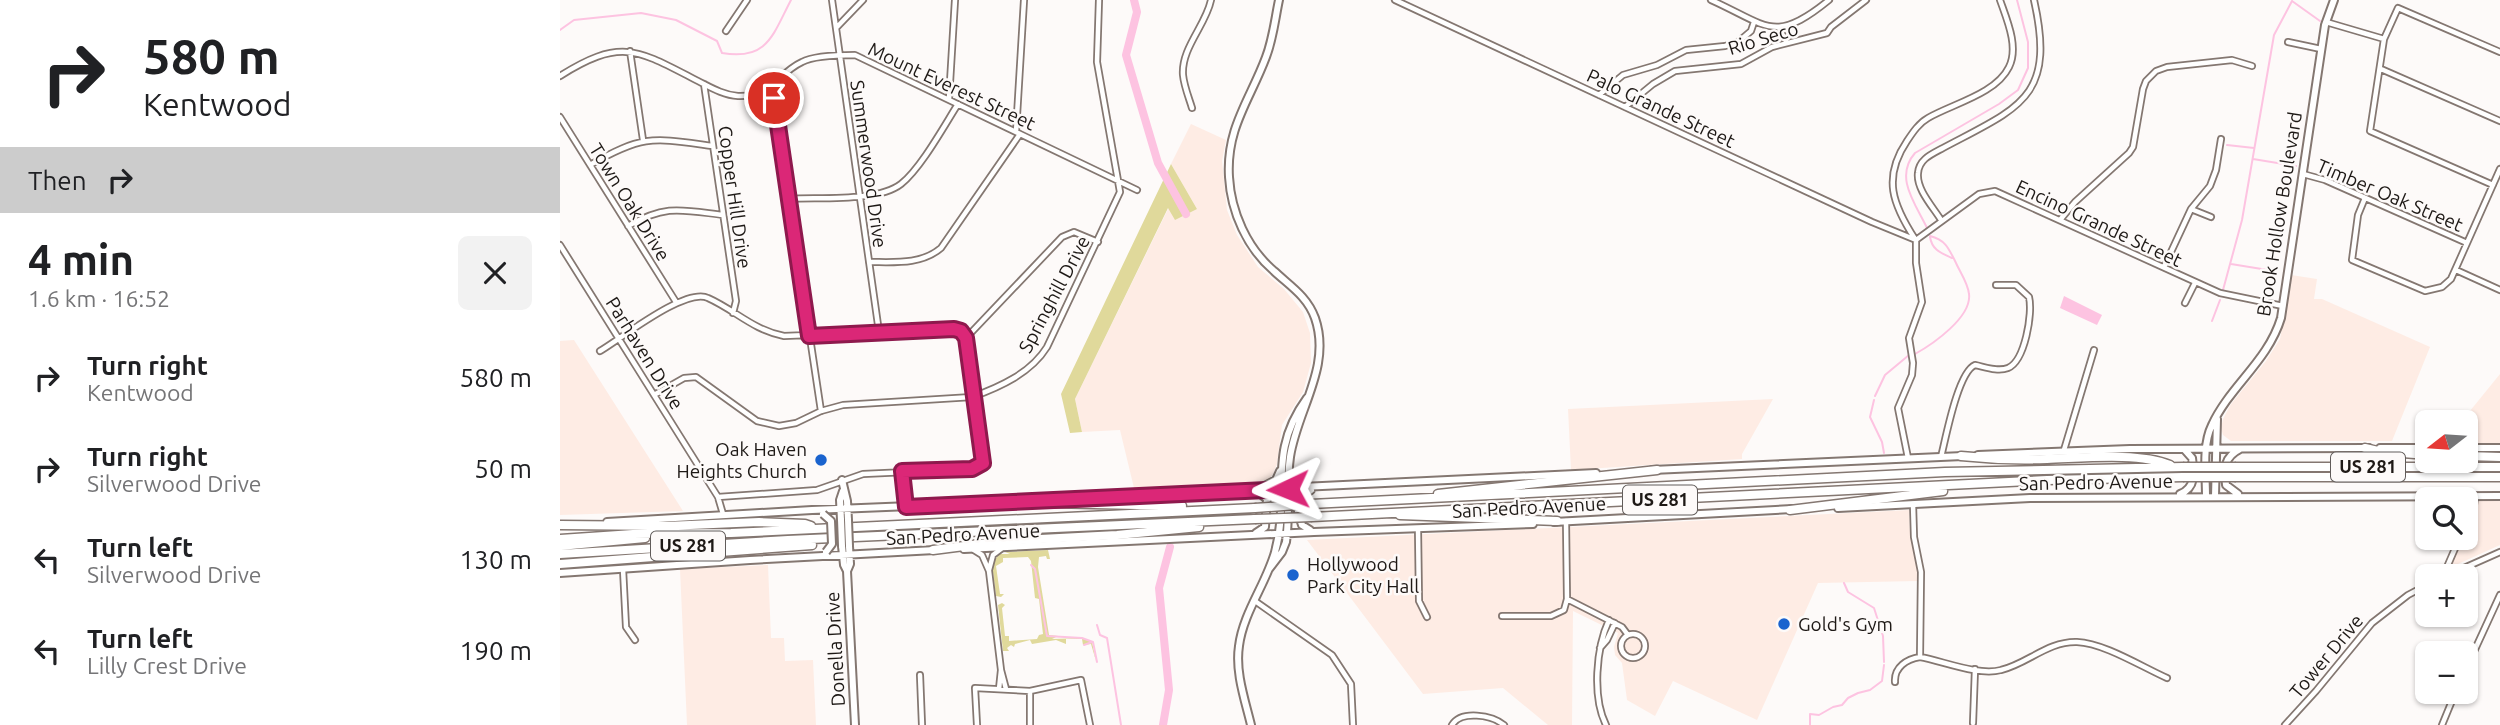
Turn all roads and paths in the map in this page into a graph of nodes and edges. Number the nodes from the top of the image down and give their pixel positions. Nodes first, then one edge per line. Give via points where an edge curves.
1 (832, 0) edge
2 (863, 0) edge
3 (955, 0) edge
4 (1024, 0) edge
5 (1099, 0) edge
6 (1211, 0) edge
7 (1279, 0) edge
8 (1395, 0) edge
9 (1711, 0) edge
10 (1829, 0) edge
11 (1866, 0) edge
12 (2000, 0) edge
13 (2034, 0) edge
14 (2334, 0) edge
15 (745, 1) edge
16 (1754, 22) junction
17 (2326, 22) junction
18 (836, 27) junction
19 (1779, 28) junction
20 (726, 31) dead end
21 (2385, 39) junction
22 (2288, 42) dead end
23 (1787, 43) junction
24 (2321, 49) junction
25 (631, 51) junction
26 (2500, 52) edge
27 (840, 57) junction
28 (2252, 66) dead end
29 (2381, 69) junction
30 (560, 76) edge
31 (704, 84) junction
32 (770, 89) junction
33 (1599, 94) junction
34 (949, 99) junction
35 (958, 104) junction
36 (1625, 107) junction
37 (1192, 108) dead end
38 (560, 117) edge
39 (2500, 121) edge
40 (1018, 133) junction
41 (2221, 139) dead end
42 (643, 140) junction
43 (713, 146) junction
44 (590, 165) junction
45 (2500, 169) edge
46 (2303, 174) junction
47 (1120, 182) junction
48 (2493, 185) junction
49 (1137, 190) dead end
50 (860, 195) junction
51 (2365, 198) junction
52 (789, 199) junction
53 (2192, 209) junction
54 (723, 215) junction
55 (2211, 217) dead end
56 (1941, 220) junction
57 (2060, 220) junction
58 (628, 226) junction
59 (1916, 240) junction
60 (1098, 242) junction
61 (2467, 243) junction
62 (560, 245) edge
63 (869, 262) junction
64 (2164, 267) junction
65 (2456, 270) junction
66 (2194, 283) junction
67 (1996, 285) dead end
68 (2500, 290) edge
69 (676, 302) junction
70 (2185, 303) dead end
71 (2283, 306) junction
72 (733, 313) junction
73 (879, 332) junction
74 (809, 336) junction
75 (966, 338) junction
76 (620, 339) junction
77 (2094, 350) dead end
78 (600, 351) dead end
79 (654, 395) junction
80 (975, 396) junction
81 (821, 411) junction
82 (2213, 431) junction
83 (2231, 447) junction
84 (2184, 448) junction
85 (2211, 448) junction
86 (2241, 448) junction
87 (2365, 448) junction
88 (2415, 448) edge
89 (2478, 448) edge
90 (2500, 448) edge
91 (2064, 450) junction
92 (2415, 455) edge
93 (1961, 456) junction
94 (2478, 456) edge
95 (1941, 457) junction
96 (2500, 457) edge
97 (1908, 458) junction
98 (2180, 467) junction
99 (2500, 467) edge
100 (1285, 469) junction
101 (1657, 470) junction
102 (902, 471) junction
103 (2500, 477) edge
104 (842, 480) junction
105 (2047, 480) junction
106 (1313, 487) junction
107 (1280, 489) junction
108 (1288, 489) junction
109 (1255, 490) junction
110 (2175, 496) junction
111 (2206, 496) junction
112 (2215, 496) junction
113 (2242, 496) junction
114 (2415, 496) edge
115 (2478, 496) edge
116 (2500, 496) edge
117 (718, 497) junction
118 (1400, 500) junction
119 (1005, 502) junction
120 (1913, 504) junction
121 (906, 507) junction
122 (1255, 508) junction
123 (844, 509) junction
124 (812, 510) junction
125 (1790, 510) junction
126 (1373, 513) junction
127 (723, 514) junction
128 (1242, 520) junction
129 (1557, 521) junction
130 (1566, 521) junction
131 (560, 525) edge
132 (817, 528) junction
133 (1418, 529) junction
134 (1319, 531) junction
135 (1287, 533) junction
136 (1278, 534) junction
137 (1255, 535) junction
138 (662, 536) junction
139 (560, 539) edge
140 (560, 546) edge
141 (1003, 548) junction
142 (973, 549) junction
143 (933, 550) junction
144 (1276, 550) junction
145 (2499, 553) edge
146 (846, 555) junction
147 (813, 556) junction
148 (561, 560) edge
149 (2474, 564) edge
150 (623, 569) junction
151 (1269, 569) junction
152 (989, 571) junction
153 (560, 573) edge
154 (2415, 591) edge
155 (2500, 595) edge
156 (1567, 599) junction
157 (1255, 601) junction
158 (1502, 616) dead end
159 (1427, 617) dead end
160 (1609, 620) junction
161 (1615, 623) junction
162 (1628, 635) junction
163 (635, 640) dead end
164 (2478, 643) edge
165 (1600, 648) junction
166 (1920, 657) junction
167 (1975, 669) junction
168 (920, 675) dead end
169 (2167, 678) dead end
170 (1895, 682) dead end
171 (1002, 689) junction
172 (1030, 691) junction
173 (2451, 704) edge
174 (1973, 723) edge
175 (855, 725) edge
176 (922, 725) edge
177 (977, 725) edge
178 (1030, 725) edge
179 (1090, 725) edge
180 (1251, 725) edge
181 (1353, 725) edge
182 (1452, 725) edge
183 (1504, 725) edge
184 (1606, 725) edge
185 (2285, 725) edge
186 (2442, 725) edge

1 - 18 street, Summerwood Drive
2 - 18 street
3 - 34 street
4 - 40 street
5 - 47 street, Springhill Drive via 1097,62
6 - 37 street via 1184,66
7 - 100 main road via 1265,59 1234,129 1229,179 1237,217 1250,242 1268,266 1301,294 1315,318 1320,345 1315,377 1289,429 1282,453
8 - 33 street, Palo Grande Street
9 - 16 street
10 - 19 street, Rio Seco via 1800,21
11 - 23 street, Rio Seco via 1826,33
12 - 59 street via 2011,40 2009,68 1979,94 1926,119 1899,151 1892,179 1894,199
13 - 56 street via 2041,61 2028,94 1999,118 1927,156 1918,169 1918,182
14 - 17 main road, Brook Hollow Boulevard
15 - 20 street
16 - 19 street, Rio Seco
16 - 33 street, Rio Seco via 1738,42 1686,50 1623,75
17 - 21 street
17 - 24 main road, Brook Hollow Boulevard
18 - 27 street, Summerwood Drive
19 - 23 street
21 - 26 street via 2398,8
21 - 29 street
22 - 24 street
23 - 36 street, Rio Seco via 1741,64 1675,71
24 - 46 main road, Brook Hollow Boulevard
25 - 30 street, Mount Everest Street via 605,52
25 - 31 street, Mount Everest Street
25 - 42 street
27 - 32 street, Mount Everest Street via 801,62
27 - 34 street, Mount Everest Street via 857,56
27 - 50 street, Summerwood Drive
28 - 57 street via 2232,60 2167,67 2151,74 2143,89 2133,147
29 - 39 street
29 - 48 street via 2370,131
31 - 32 street, Mount Everest Street via 736,96
31 - 43 street, Copper Hill Drive
32 - 52 street
33 - 36 street, Palo Grande Street
34 - 35 street, Mount Everest Street
35 - 40 street, Mount Everest Street
35 - 50 street via 905,180 889,190
36 - 59 street, Palo Grande Street
38 - 44 street, Town Oak Drive
40 - 47 street, Mount Everest Street
40 - 63 street via 941,248 918,260
41 - 53 street via 2212,181
42 - 43 street
42 - 44 street
43 - 54 street, Copper Hill Drive
44 - 58 street, Town Oak Drive
45 - 48 street
46 - 51 street, Timber Oak Street
46 - 71 main road, Brook Hollow Boulevard
47 - 49 street, Mount Everest Street
47 - 60 street, Springhill Drive via 1118,199
48 - 61 street
50 - 52 street
50 - 63 street, Summerwood Drive
51 - 61 street, Timber Oak Street
51 - 65 street via 2352,260 2425,291 2442,287
52 - 74 street
53 - 55 street
53 - 64 street
54 - 58 street via 663,210
54 - 72 street, Copper Hill Drive via 736,301
56 - 57 street, Encino Grande Street via 1979,194 1995,191
56 - 59 street, Encino Grande Street
57 - 64 street, Encino Grande Street
58 - 69 street, Town Oak Drive
59 - 97 street via 1922,302 1909,338 1912,375 1898,408
60 - 75 street via 1074,232 1062,237
60 - 80 street, Springhill Drive via 1043,354 1024,372
61 - 65 street
62 - 76 street, Parhaven Drive
63 - 73 street, Summerwood Drive
64 - 66 street, Encino Grande Street
65 - 68 street
66 - 70 street
66 - 71 street, Encino Grande Street
67 - 95 street via 2016,285 2029,297 2030,320 2019,356 2007,369 1975,365 1968,369
69 - 72 street via 702,295
69 - 76 street
71 - 82 main road, Brook Hollow Boulevard via 2270,345 2217,417
72 - 74 street via 771,334
73 - 74 street
73 - 75 street via 954,329
74 - 81 street
75 - 80 street
76 - 78 street
76 - 79 street, Parhaven Drive
77 - 91 street
79 - 81 street, Springhill Drive via 684,378 696,377 768,425 790,425
79 - 117 street, Parhaven Drive
80 - 81 street, Springhill Drive via 856,403
80 - 102 street via 984,458 981,465
82 - 83 main road
82 - 84 main road via 2202,442
82 - 85 main road, Brook Hollow Boulevard
83 - 85 main road, San Pedro Avenue
83 - 86 main road, San Pedro Avenue
84 - 85 main road, San Pedro Avenue
84 - 91 main road, San Pedro Avenue
84 - 110 main road via 2192,458 2193,483 2188,491
85 - 111 main road, Brook Hollow Boulevard
85 - 112 main road, Brook Hollow Boulevard
86 - 87 main road, San Pedro Avenue
86 - 113 main road via 2226,460 2225,481
87 - 88 main road, San Pedro Avenue
87 - 92 highway
89 - 90 main road
91 - 93 main road, San Pedro Avenue
93 - 95 main road, San Pedro Avenue
93 - 98 highway via 2118,458
94 - 96 highway
95 - 97 main road, San Pedro Avenue
97 - 101 main road, San Pedro Avenue
98 - 99 highway, US 281, bridge
98 - 118 highway, US 281 via 1945,472
100 - 106 main road via 1294,480
100 - 107 main road
100 - 108 main road
100 - 109 main road via 1271,484
101 - 106 main road, San Pedro Avenue
101 - 118 highway
102 - 104 street
102 - 121 street
103 - 105 highway, US 281, bridge
104 - 117 street via 817,491
104 - 123 main road, Donella Drive
105 - 125 highway
105 - 126 highway, US 281
106 - 108 main road, San Pedro Avenue
106 - 134 main road via 1301,497 1298,512 1302,525
107 - 108 main road, San Pedro Avenue
107 - 109 main road, San Pedro Avenue
107 - 136 main road
108 - 135 main road
109 - 119 main road, San Pedro Avenue
109 - 137 main road via 1267,499 1267,520
110 - 111 main road, San Pedro Avenue
110 - 120 main road, San Pedro Avenue
111 - 112 main road, San Pedro Avenue
112 - 113 main road, San Pedro Avenue
113 - 114 main road, San Pedro Avenue
115 - 116 main road, San Pedro Avenue
117 - 127 street, Parhaven Drive
118 - 122 highway, US 281, bridge
119 - 121 main road, San Pedro Avenue
119 - 122 highway
120 - 125 main road, San Pedro Avenue
120 - 166 street via 1921,572
121 - 123 main road, San Pedro Avenue
122 - 132 highway, US 281
123 - 124 main road, San Pedro Avenue
123 - 146 main road, Donella Drive, bridge
124 - 127 main road, San Pedro Avenue
124 - 147 main road, bridge via 831,521 832,544 826,552
125 - 130 main road, San Pedro Avenue
126 - 128 highway, US 281, bridge
126 - 129 highway
127 - 131 main road, San Pedro Avenue
128 - 143 highway
128 - 148 highway, US 281 via 788,540
129 - 130 main road, San Pedro Avenue
129 - 133 main road, San Pedro Avenue
130 - 156 street
131 - 132 highway via 759,522
132 - 138 highway, US 281
133 - 134 main road, San Pedro Avenue
133 - 159 street via 1419,601
134 - 135 main road, San Pedro Avenue
135 - 136 main road, San Pedro Avenue
135 - 151 main road via 1282,552
136 - 137 main road, San Pedro Avenue
136 - 144 main road
137 - 141 main road, San Pedro Avenue
137 - 144 main road via 1268,539
138 - 139 highway, US 281
138 - 140 highway
141 - 142 main road, San Pedro Avenue
141 - 152 street via 993,555
142 - 143 main road, San Pedro Avenue
142 - 152 street via 982,555
143 - 146 main road, San Pedro Avenue
144 - 151 main road
145 - 149 street
146 - 147 main road, San Pedro Avenue
146 - 175 main road, Donella Drive
147 - 150 main road, San Pedro Avenue
150 - 153 main road, San Pedro Avenue
150 - 163 street via 626,628
151 - 157 main road
152 - 171 street
154 - 185 street, Tower Drive via 2372,622
155 - 164 street
156 - 158 street via 1564,610 1556,615
156 - 160 street
157 - 180 main road via 1238,648
157 - 181 street via 1332,655 1351,684
160 - 161 street
160 - 165 street
161 - 162 street
161 - 165 street
162 - 162 street via 1621,648 1625,655 1637,657 1643,653 1644,642 1637,635
165 - 184 street via 1599,702
166 - 167 street
166 - 170 street via 1904,662
167 - 169 street via 2004,670 2058,645 2077,642
167 - 174 street
168 - 176 street
171 - 172 street
171 - 177 street via 975,688
172 - 178 street
172 - 179 street via 1081,680
173 - 186 street
182 - 183 street via 1461,717 1484,716

